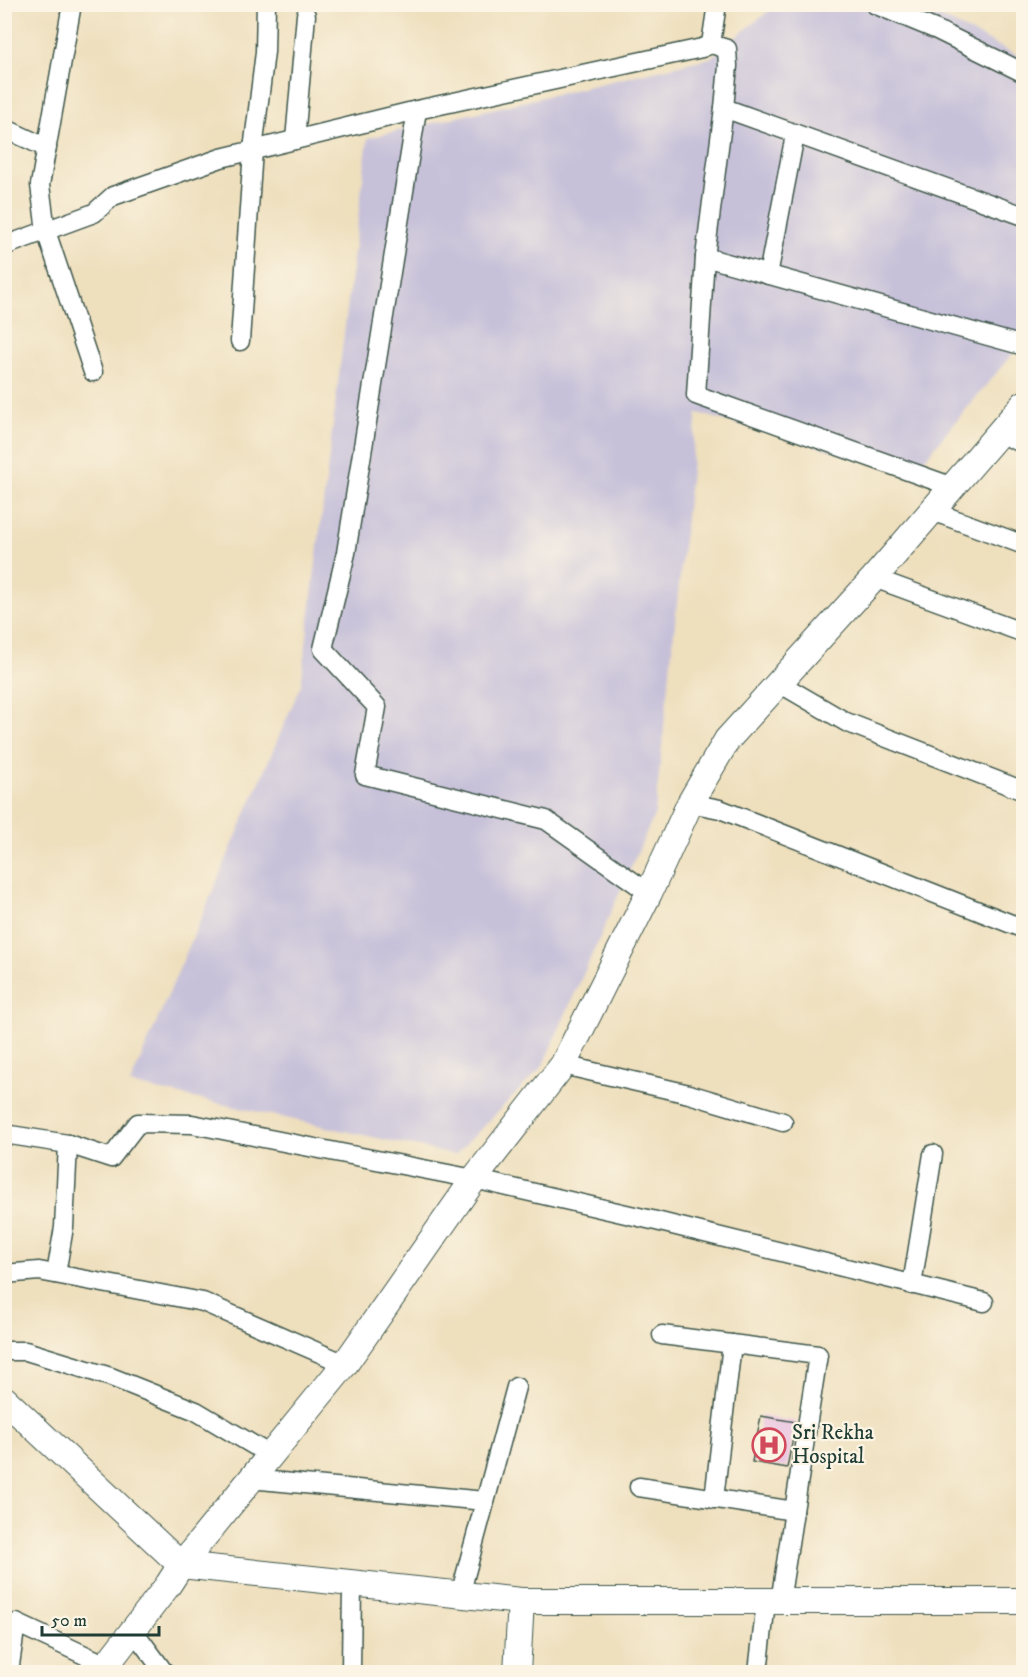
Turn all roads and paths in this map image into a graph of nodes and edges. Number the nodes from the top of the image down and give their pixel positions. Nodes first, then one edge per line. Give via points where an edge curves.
1 (72, 4) edge
2 (266, 4) edge
3 (717, 4) edge
4 (874, 4) edge
5 (306, 15) dead end
6 (711, 44) junction
7 (1023, 73) edge
8 (724, 108) junction
9 (417, 110) junction
10 (4, 128) edge
11 (795, 135) junction
12 (295, 140) junction
13 (46, 148) junction
14 (253, 150) junction
15 (1023, 216) edge
16 (46, 231) junction
17 (4, 246) edge
18 (705, 257) junction
19 (768, 275) junction
20 (240, 341) dead end
21 (1023, 346) edge
22 (93, 372) dead end
23 (1023, 406) edge
24 (999, 433) junction
25 (1023, 444) edge
26 (953, 487) junction
27 (932, 511) junction
28 (1023, 545) edge
29 (874, 578) junction
30 (1023, 633) edge
31 (779, 683) junction
32 (1023, 788) edge
33 (690, 803) junction
34 (649, 893) junction
35 (1023, 929) edge
36 (563, 1065) junction
37 (783, 1122) dead end
38 (4, 1134) edge
39 (69, 1144) junction
40 (933, 1154) dead end
41 (474, 1179) junction
42 (4, 1274) edge
43 (56, 1274) junction
44 (912, 1285) junction
45 (984, 1302) dead end
46 (662, 1335) dead end
47 (732, 1344) junction
48 (4, 1351) edge
49 (345, 1364) junction
50 (516, 1387) dead end
51 (4, 1399) edge
52 (270, 1455) junction
53 (250, 1479) junction
54 (639, 1487) dead end
55 (714, 1499) junction
56 (485, 1501) junction
57 (794, 1511) junction
58 (181, 1565) junction
59 (352, 1583) junction
60 (460, 1595) junction
61 (521, 1601) junction
62 (1023, 1601) edge
63 (773, 1602) junction
64 (133, 1630) junction
65 (104, 1669) edge
66 (9, 1672) edge
67 (164, 1672) edge
68 (351, 1672) edge
69 (518, 1672) edge
70 (758, 1672) edge

1 - 13 street
2 - 14 street via 265,52
3 - 6 street
4 - 7 street
5 - 12 street
6 - 8 street via 727,49
6 - 9 street
8 - 11 street
8 - 18 street
9 - 12 street
9 - 34 street via 346,553 323,649 377,707 364,775 546,820
10 - 13 street
11 - 15 street
11 - 19 street
12 - 14 street
13 - 16 street via 40,185
14 - 16 street via 113,196 94,213
14 - 20 street
16 - 17 street
16 - 22 street
18 - 19 street
18 - 26 street via 696,395
19 - 21 street
23 - 24 main road
24 - 25 street
24 - 26 main road
26 - 27 main road
27 - 28 street
27 - 29 main road
29 - 30 street
29 - 31 main road
31 - 32 street via 846,722
31 - 33 main road via 727,740
33 - 34 main road
33 - 35 street via 720,809
34 - 36 main road
36 - 37 street via 689,1094
36 - 41 main road
38 - 39 street
39 - 41 street via 111,1158 138,1123 192,1124
39 - 43 street via 64,1227
40 - 44 street
41 - 44 street
41 - 49 main road
42 - 43 street
43 - 49 street via 203,1302
44 - 45 street
46 - 47 street
47 - 55 street
47 - 57 street via 818,1355
48 - 52 street via 26,1351 111,1377 196,1411
49 - 52 main road
50 - 56 street
51 - 58 main road
52 - 53 main road
53 - 56 street
53 - 58 main road
54 - 55 street
55 - 57 street
56 - 60 street
57 - 63 street
58 - 59 main road
58 - 64 main road
59 - 60 main road
59 - 68 street
60 - 61 main road
61 - 63 main road
61 - 69 main road
62 - 63 main road
63 - 70 street
64 - 65 main road
64 - 67 street
65 - 66 street via 16,1623

